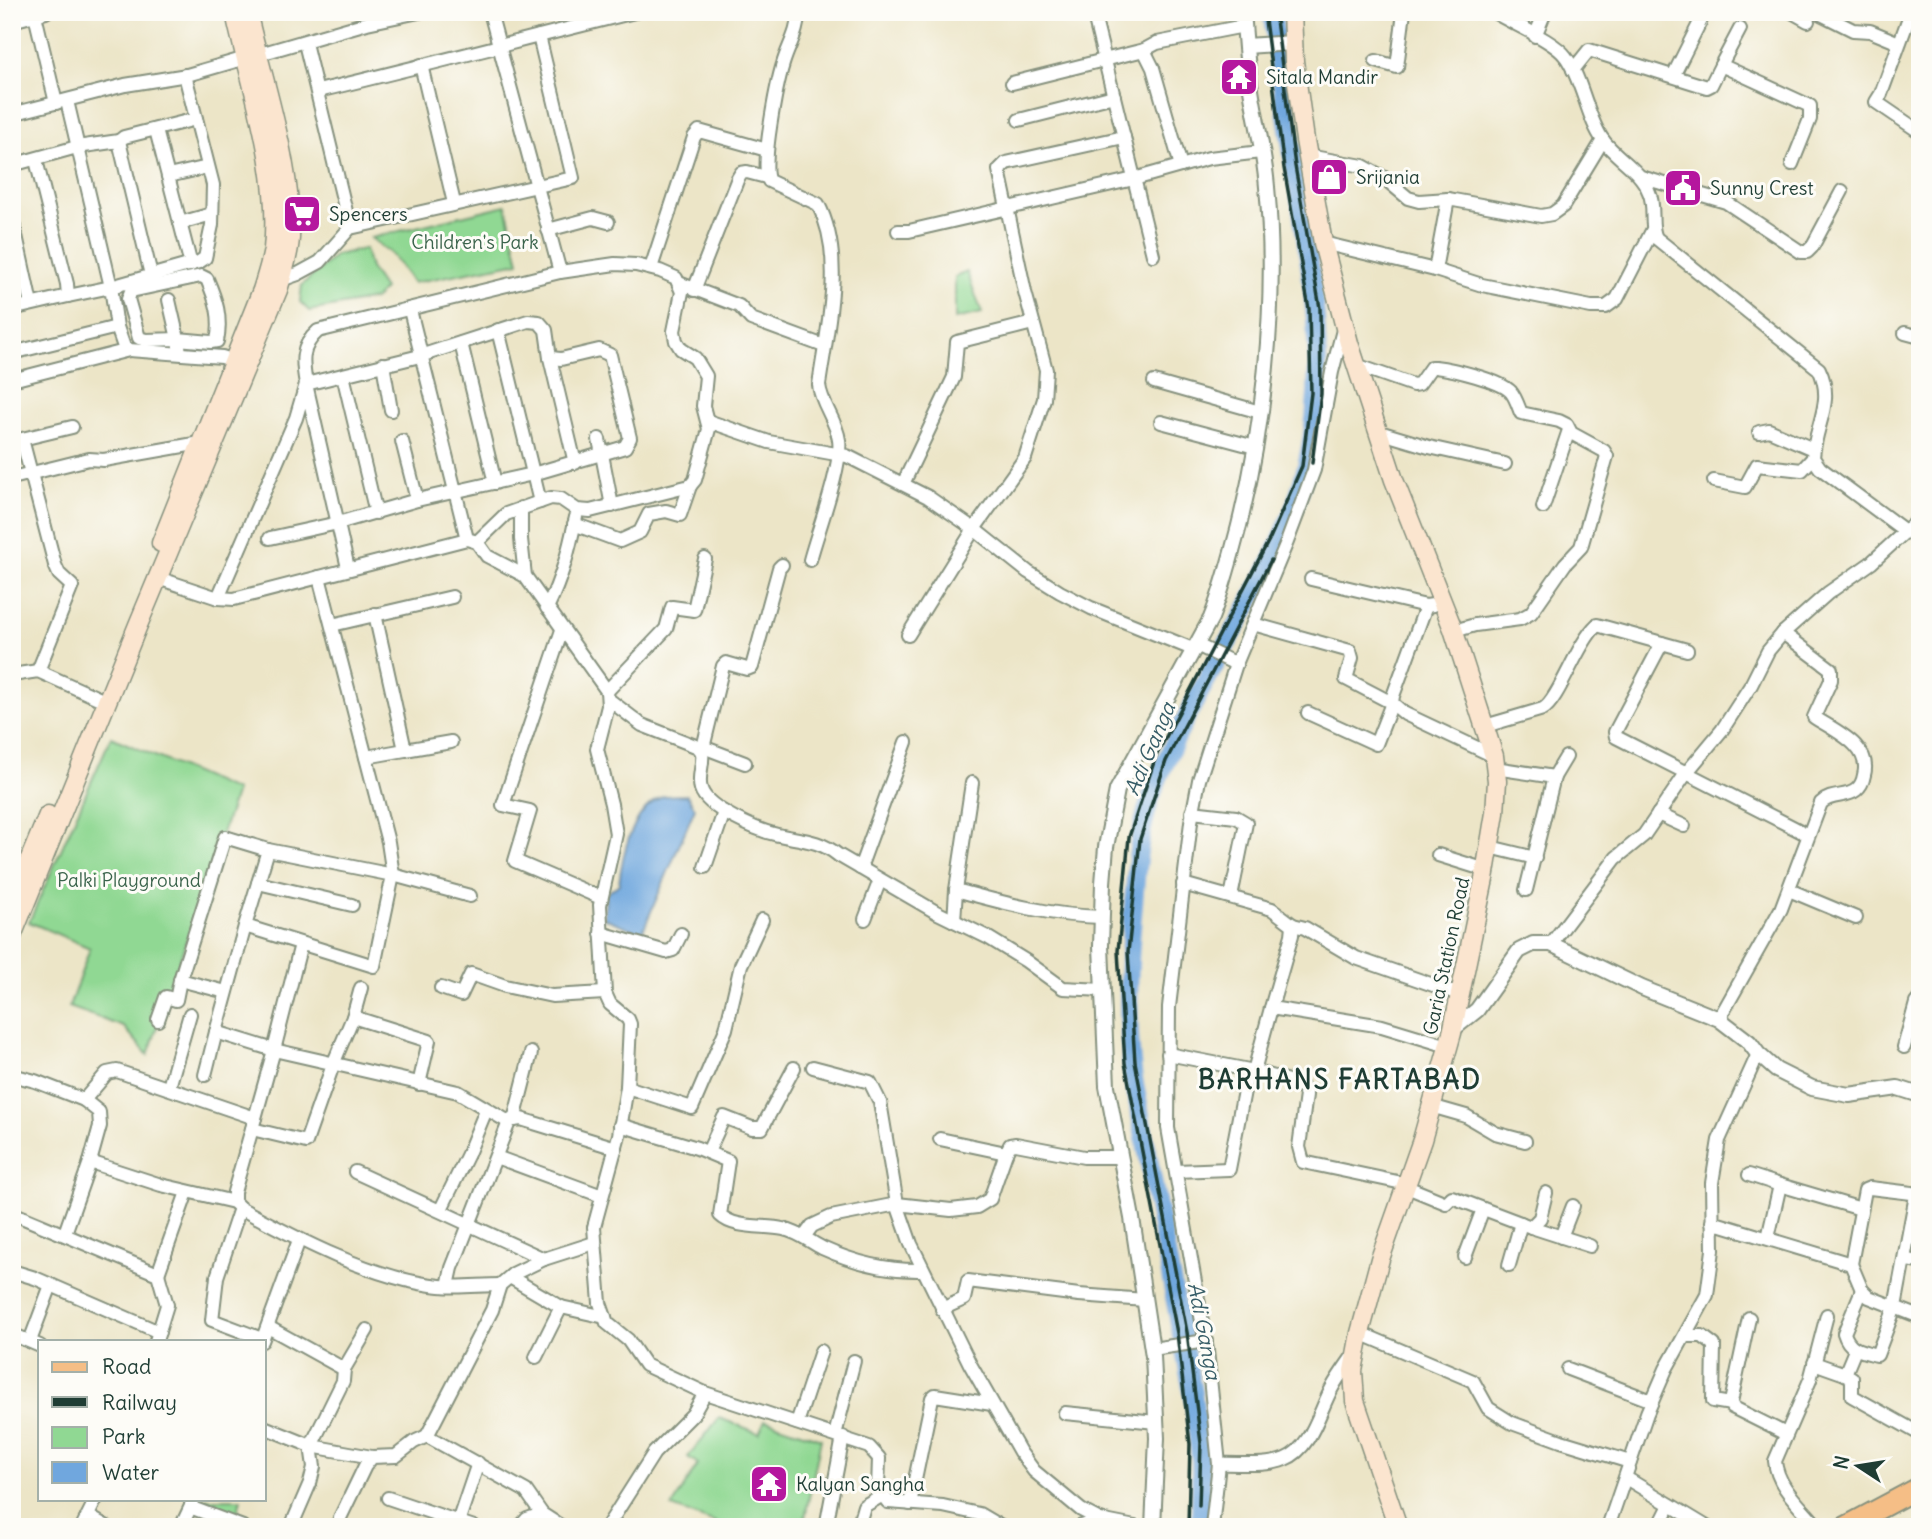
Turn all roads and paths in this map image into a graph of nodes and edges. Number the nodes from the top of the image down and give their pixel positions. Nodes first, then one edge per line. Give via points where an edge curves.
1 (234, 12) edge
2 (247, 12) edge
3 (419, 12) edge
4 (490, 12) edge
5 (635, 12) edge
6 (798, 12) edge
7 (1093, 12) edge
8 (1292, 12) edge
9 (1404, 12) edge
10 (1494, 12) edge
11 (1545, 12) edge
12 (1791, 12) edge
13 (1910, 12) edge
14 (1819, 13) edge
15 (41, 14) edge
16 (1844, 18) edge
17 (1243, 19) edge
18 (1701, 20) dead end
19 (12, 21) edge
20 (1808, 21) dead end
21 (1740, 29) dead end
22 (539, 36) junction
23 (1535, 36) junction
24 (305, 43) junction
25 (1293, 43) junction
26 (1899, 43) junction
27 (499, 46) junction
28 (1246, 46) junction
29 (1144, 50) junction
30 (251, 56) junction
31 (1104, 59) junction
32 (1376, 61) dead end
33 (421, 65) junction
34 (1721, 65) junction
35 (1573, 70) junction
36 (185, 75) junction
37 (1673, 76) junction
38 (1012, 83) dead end
39 (318, 91) junction
40 (1114, 96) junction
41 (62, 102) junction
42 (12, 114) edge
43 (196, 120) junction
44 (1019, 120) dead end
45 (156, 130) junction
46 (1920, 132) edge
47 (1124, 137) junction
48 (1603, 140) junction
49 (119, 141) junction
50 (77, 148) junction
51 (767, 150) junction
52 (1261, 152) junction
53 (1308, 156) junction
54 (36, 159) junction
55 (1792, 164) dead end
56 (12, 166) edge
57 (208, 166) junction
58 (1181, 166) junction
59 (168, 177) junction
60 (766, 177) junction
61 (1641, 177) junction
62 (1134, 179) junction
63 (535, 185) junction
64 (1842, 191) dead end
65 (1448, 199) junction
66 (454, 203) junction
67 (1007, 209) junction
68 (212, 214) junction
69 (12, 217) edge
70 (608, 222) dead end
71 (180, 223) junction
72 (350, 228) junction
73 (548, 230) junction
74 (898, 231) dead end
75 (1652, 231) junction
76 (1323, 243) junction
77 (1153, 255) dead end
78 (191, 265) junction
79 (651, 268) junction
80 (1435, 270) junction
81 (560, 272) junction
82 (151, 275) junction
83 (281, 280) junction
84 (679, 283) junction
85 (111, 287) junction
86 (694, 290) junction
87 (68, 296) junction
88 (169, 300) dead end
89 (31, 304) junction
90 (12, 309) edge
91 (410, 310) junction
92 (1034, 323) junction
93 (1345, 323) junction
94 (117, 327) junction
95 (498, 330) junction
96 (1905, 333) dead end
97 (1920, 337) edge
98 (461, 343) junction
99 (179, 346) junction
100 (824, 346) junction
101 (129, 350) junction
102 (12, 353) edge
103 (420, 356) junction
104 (550, 358) junction
105 (240, 363) junction
106 (383, 364) junction
107 (1356, 365) junction
108 (343, 375) junction
109 (12, 380) edge
110 (1154, 382) dead end
111 (306, 384) junction
112 (391, 410) dead end
113 (1260, 412) junction
114 (708, 421) junction
115 (1161, 422) dead end
116 (72, 427) dead end
117 (1569, 430) junction
118 (1379, 432) junction
119 (1759, 432) dead end
120 (598, 439) dead end
121 (402, 441) dead end
122 (201, 443) junction
123 (1255, 447) junction
124 (1813, 453) junction
125 (602, 454) junction
126 (840, 454) junction
127 (575, 463) junction
128 (1505, 464) dead end
129 (32, 472) junction
130 (534, 474) junction
131 (12, 478) edge
132 (1714, 481) dead end
133 (495, 483) junction
134 (903, 484) junction
135 (690, 486) junction
136 (456, 492) junction
137 (187, 496) junction
138 (417, 500) junction
139 (540, 502) junction
140 (612, 506) junction
141 (1543, 507) dead end
142 (521, 508) junction
143 (577, 510) junction
144 (376, 513) junction
145 (1920, 518) edge
146 (338, 523) junction
147 (574, 524) junction
148 (974, 529) junction
149 (1905, 531) junction
150 (270, 538) dead end
151 (472, 541) junction
152 (705, 559) dead end
153 (810, 560) dead end
154 (782, 565) dead end
155 (348, 568) junction
156 (525, 576) junction
157 (319, 577) junction
158 (158, 578) junction
159 (1311, 579) dead end
160 (218, 597) junction
161 (452, 597) dead end
162 (1434, 604) junction
163 (547, 608) junction
164 (375, 614) junction
165 (1253, 624) junction
166 (332, 625) junction
167 (562, 629) junction
168 (1454, 631) junction
169 (1783, 633) junction
170 (908, 635) dead end
171 (1662, 643) junction
172 (1196, 647) junction
173 (1687, 650) dead end
174 (1236, 664) junction
175 (38, 671) junction
176 (12, 675) edge
177 (608, 695) junction
178 (102, 700) junction
179 (1392, 703) junction
180 (1308, 713) dead end
181 (1485, 726) junction
182 (451, 742) dead end
183 (906, 742) dead end
184 (405, 750) junction
185 (703, 750) junction
186 (366, 757) junction
187 (1566, 757) dead end
188 (1495, 762) junction
189 (745, 763) dead end
190 (1687, 772) junction
191 (1554, 777) junction
192 (972, 783) dead end
193 (724, 812) junction
194 (1192, 812) junction
195 (1658, 814) junction
196 (1684, 826) dead end
197 (1808, 835) junction
198 (1490, 847) junction
199 (268, 850) junction
200 (1438, 855) dead end
201 (1535, 858) junction
202 (705, 867) dead end
203 (860, 868) junction
204 (1486, 870) junction
205 (393, 875) junction
206 (880, 880) junction
207 (258, 883) junction
208 (1183, 884) junction
209 (956, 890) junction
210 (1526, 890) dead end
211 (1789, 890) junction
212 (470, 896) dead end
213 (1231, 897) junction
214 (601, 898) junction
215 (12, 902) edge
216 (352, 905) dead end
217 (1101, 917) junction
218 (1856, 918) dead end
219 (865, 919) dead end
220 (762, 920) dead end
221 (954, 921) junction
222 (245, 926) junction
223 (1293, 926) junction
224 (601, 933) junction
225 (681, 934) dead end
226 (12, 936) edge
227 (302, 944) junction
228 (1551, 944) junction
229 (180, 980) junction
230 (361, 988) dead end
231 (441, 988) dead end
232 (1103, 990) junction
233 (226, 992) junction
234 (605, 993) junction
235 (1459, 994) junction
236 (1920, 998) edge
237 (1271, 1008) junction
238 (190, 1014) dead end
239 (353, 1017) junction
240 (1719, 1019) junction
241 (158, 1020) dead end
242 (216, 1032) junction
243 (1450, 1038) junction
244 (1904, 1047) dead end
245 (274, 1050) junction
246 (531, 1053) dead end
247 (1168, 1054) junction
248 (1758, 1054) junction
249 (334, 1062) junction
250 (813, 1067) dead end
251 (794, 1068) dead end
252 (1251, 1071) junction
253 (205, 1074) dead end
254 (12, 1075) edge
255 (419, 1084) junction
256 (169, 1087) junction
257 (627, 1087) junction
258 (1920, 1095) edge
259 (84, 1100) junction
260 (1432, 1105) junction
261 (486, 1110) junction
262 (512, 1121) junction
263 (254, 1123) junction
264 (620, 1125) junction
265 (940, 1139) dead end
266 (1525, 1141) dead end
267 (616, 1148) junction
268 (708, 1152) junction
269 (1006, 1153) junction
270 (496, 1157) junction
271 (1119, 1157) junction
272 (90, 1163) junction
273 (1176, 1171) junction
274 (355, 1172) dead end
275 (1749, 1175) dead end
276 (1780, 1185) junction
277 (1407, 1186) junction
278 (187, 1192) junction
279 (1546, 1193) dead end
280 (1918, 1194) edge
281 (602, 1196) junction
282 (897, 1204) junction
283 (237, 1205) junction
284 (1573, 1206) dead end
285 (441, 1209) junction
286 (1483, 1209) junction
287 (1861, 1209) junction
288 (12, 1213) edge
289 (1712, 1222) junction
290 (470, 1223) junction
291 (1526, 1225) junction
292 (65, 1233) junction
293 (804, 1237) junction
294 (1561, 1237) junction
295 (1768, 1238) junction
296 (299, 1240) junction
297 (594, 1243) junction
298 (1590, 1246) dead end
299 (1465, 1258) dead end
300 (544, 1259) junction
301 (1906, 1260) junction
302 (1920, 1262) edge
303 (1851, 1264) junction
304 (1509, 1265) dead end
305 (923, 1270) junction
306 (12, 1272) edge
307 (158, 1274) junction
308 (505, 1281) junction
309 (51, 1285) junction
310 (448, 1286) junction
311 (1861, 1290) junction
312 (1144, 1300) junction
313 (561, 1307) junction
314 (1895, 1307) junction
315 (942, 1309) junction
316 (1827, 1315) dead end
317 (1920, 1317) edge
318 (605, 1318) junction
319 (1749, 1318) dead end
320 (367, 1330) dead end
321 (12, 1334) edge
322 (158, 1336) edge
323 (264, 1336) edge
324 (1686, 1336) junction
325 (1206, 1341) junction
326 (1358, 1342) junction
327 (35, 1343) edge
328 (1152, 1349) junction
329 (1855, 1350) junction
330 (821, 1351) dead end
331 (536, 1357) dead end
332 (854, 1361) dead end
333 (1814, 1363) junction
334 (344, 1368) junction
335 (1568, 1369) dead end
336 (1845, 1374) junction
337 (705, 1393) junction
338 (1652, 1401) junction
339 (992, 1404) junction
340 (1731, 1404) junction
341 (1065, 1413) dead end
342 (1156, 1422) junction
343 (797, 1423) junction
344 (266, 1428) edge
345 (1786, 1434) junction
346 (1920, 1434) edge
347 (427, 1436) junction
348 (839, 1436) junction
349 (312, 1446) junction
350 (372, 1457) junction
351 (1630, 1462) junction
352 (478, 1463) junction
353 (1219, 1464) junction
354 (1626, 1478) junction
355 (1920, 1487) edge
356 (881, 1496) junction
357 (388, 1498) dead end
358 (96, 1500) edge
359 (191, 1503) edge
360 (910, 1504) junction
361 (1671, 1505) junction
362 (437, 1514) junction
363 (542, 1514) junction
364 (1100, 1520) junction
365 (85, 1521) edge
366 (458, 1522) junction
367 (239, 1526) edge
368 (107, 1527) edge
369 (181, 1527) edge
370 (291, 1527) edge
371 (340, 1527) edge
372 (432, 1527) edge
373 (474, 1527) edge
374 (520, 1527) edge
375 (562, 1527) edge
376 (607, 1527) edge
377 (826, 1527) edge
378 (858, 1527) edge
379 (1001, 1527) edge
380 (1079, 1527) edge
381 (1135, 1527) edge
382 (1153, 1527) edge
383 (1212, 1527) edge
384 (1398, 1527) edge
385 (1608, 1527) edge
386 (1659, 1527) edge
387 (1707, 1527) edge
388 (1818, 1527) edge
389 (1845, 1527) edge

1 - 30 main road
2 - 30 main road
3 - 24 street
4 - 27 street
5 - 22 street
6 - 51 street via 799,27 776,92
7 - 31 street
8 - 25 main road, Garia Station Road
9 - 32 street via 1397,68
10 - 23 street
11 - 23 street
12 - 20 street
13 - 26 street
14 - 16 street
15 - 19 street
15 - 41 street
16 - 26 street via 1859,32 1877,33
17 - 28 street
17 - 29 street
18 - 37 street
21 - 34 street
22 - 27 street
22 - 63 street via 573,177
23 - 35 street via 1557,47
24 - 30 street
24 - 39 street
25 - 28 street
25 - 53 main road, Garia Station Road
26 - 46 street via 1876,102
27 - 33 street
27 - 63 street
28 - 52 street
29 - 31 street
29 - 58 street
30 - 36 street
30 - 83 main road via 288,188 290,239
30 - 105 main road via 274,200 273,250
31 - 38 street
31 - 40 street
33 - 39 street
33 - 66 street
34 - 37 street via 1709,86
34 - 55 street via 1810,106 1810,119
35 - 37 street via 1589,50
35 - 48 street
36 - 41 street
36 - 43 street
39 - 72 street
40 - 44 street
40 - 47 street
41 - 42 street
41 - 50 street
43 - 45 street
43 - 57 street
45 - 49 street
45 - 59 street
47 - 62 street
47 - 67 street via 1006,163 999,176
48 - 61 street
48 - 65 street via 1563,206 1552,214 1541,216
49 - 50 street
49 - 82 street
50 - 54 street
50 - 85 street
51 - 60 street
51 - 79 street via 699,131
52 - 58 street
52 - 113 street via 1267,183 1269,258 1267,357
53 - 65 street via 1363,166 1408,198
53 - 76 main road, Garia Station Road
54 - 56 street
54 - 87 street
57 - 59 street
57 - 68 street
58 - 62 street
59 - 71 street
60 - 86 street via 741,173
60 - 100 street via 818,204 827,224 832,262
61 - 64 street via 1726,202 1801,252 1812,247
61 - 75 street via 1654,206
62 - 67 street
62 - 77 street
63 - 66 street
63 - 73 street
65 - 80 street
66 - 72 street
67 - 74 street
67 - 92 street
68 - 71 street
68 - 78 street via 205,258
69 - 89 street
70 - 73 street via 593,218
71 - 78 street
72 - 83 street via 320,262
73 - 81 street
75 - 80 street via 1617,299 1606,307 1482,285
75 - 124 street via 1819,369 1827,395
76 - 80 street
76 - 93 main road, Garia Station Road
78 - 82 street
79 - 81 street via 615,264
79 - 84 street
81 - 91 street
82 - 85 street
83 - 105 main road
84 - 86 street
84 - 114 street via 682,292 674,331 681,349 695,358 706,376 703,406
85 - 87 street
85 - 94 street
86 - 100 street via 740,306 751,318
87 - 89 street
88 - 99 street
89 - 90 street
91 - 103 street
91 - 111 street via 318,331 309,339 302,362
92 - 134 street via 957,342 954,377
92 - 148 street via 1047,383 1037,426 1026,458
93 - 107 main road, Garia Station Road
93 - 165 street via 1314,470
94 - 101 street
94 - 102 street
95 - 98 street
95 - 104 street via 539,322 546,330
95 - 130 street
96 - 97 street
98 - 103 street
98 - 133 street
99 - 99 street via 139,338 128,299 131,291 201,276 207,279 219,308 217,341
99 - 101 street
99 - 105 street
100 - 126 street via 818,385 836,426
101 - 109 street
103 - 106 street
103 - 136 street
104 - 125 street via 599,350 610,355 629,438 625,447
104 - 127 street
105 - 122 main road
105 - 137 main road
106 - 108 street
106 - 112 street
107 - 117 street via 1413,385 1419,384 1431,367 1476,376 1506,388 1521,413 1559,421
107 - 118 main road, Garia Station Road
108 - 111 street
108 - 144 street
110 - 113 street
111 - 146 street
111 - 160 street via 296,418
113 - 123 street
114 - 126 street via 769,442
114 - 135 street via 706,444
115 - 123 street
116 - 129 street via 22,439
117 - 141 street
117 - 168 street via 1607,456 1581,547 1531,613
118 - 128 street
118 - 162 main road, Garia Station Road
119 - 124 street via 1769,430
120 - 125 street
121 - 138 street
122 - 129 street
122 - 137 main road
123 - 172 street via 1219,600
124 - 132 street via 1802,470 1757,465 1745,487
124 - 149 street via 1820,468
125 - 127 street
125 - 140 street
126 - 134 street
126 - 153 street
127 - 130 street
129 - 131 street
129 - 175 street via 55,565 72,586
130 - 133 street
130 - 139 street
133 - 136 street
134 - 148 street
135 - 140 street
135 - 147 street via 680,515 666,511 649,514 640,532 620,541
136 - 138 street
136 - 151 street
137 - 158 main road
137 - 178 main road
138 - 144 street
139 - 142 street
139 - 143 street via 561,499
140 - 143 street
142 - 151 street
142 - 156 street
143 - 147 street
144 - 146 street
145 - 149 street
146 - 150 street
146 - 155 street
147 - 163 street via 563,574
148 - 170 street
148 - 172 street via 1028,572 1070,597
149 - 169 street
151 - 155 street
151 - 156 street via 487,556
152 - 177 street via 694,610 673,607 666,629
154 - 185 street via 752,667 723,666
155 - 157 street
156 - 163 street
157 - 160 street via 234,599
157 - 166 street
158 - 160 street
158 - 178 main road
159 - 162 street
161 - 164 street
162 - 168 main road, Garia Station Road
162 - 179 street via 1417,635
163 - 167 street
164 - 166 street
164 - 184 street
165 - 174 street
165 - 179 street via 1350,651 1346,679
166 - 186 street
167 - 177 street
167 - 214 street via 503,805 530,811 515,860
168 - 181 main road, Garia Station Road
169 - 190 street via 1722,730
169 - 197 street via 1830,669 1831,680 1814,717 1860,749 1867,764 1859,788 1821,803
171 - 173 street
171 - 181 street via 1597,625 1549,705
171 - 190 street via 1615,734
172 - 174 street
172 - 217 street via 1117,790 1106,846
174 - 194 street
175 - 176 street
175 - 178 street
177 - 185 street via 642,725
177 - 214 street via 597,749 615,834
178 - 215 main road
178 - 226 main road
179 - 180 street via 1376,744
179 - 188 street
181 - 188 main road, Garia Station Road
182 - 184 street
183 - 203 street
184 - 186 street
185 - 189 street
185 - 193 street via 702,794
186 - 205 street
187 - 191 street
188 - 191 street
188 - 198 main road, Garia Station Road
190 - 195 street
190 - 197 street
191 - 201 street
192 - 209 street
193 - 202 street
193 - 203 street via 777,835 828,847
194 - 208 street
194 - 213 street via 1237,817 1246,823
195 - 196 street
195 - 228 street via 1644,835 1616,858
197 - 211 street
198 - 201 street
198 - 204 main road, Garia Station Road
199 - 205 street
199 - 207 street
199 - 229 street via 225,837
200 - 204 street
201 - 210 street
203 - 206 street
204 - 235 main road, Garia Station Road
205 - 212 street
205 - 227 street via 374,966
206 - 219 street
206 - 221 street
207 - 216 street
207 - 222 street
208 - 213 street
208 - 247 street via 1168,1007
209 - 217 street via 1020,907
209 - 221 street
211 - 218 street
211 - 240 street
213 - 223 street via 1272,909
214 - 224 street
217 - 232 street
220 - 257 street via 741,965 726,1030 692,1108
221 - 232 street via 1026,961 1063,988
222 - 227 street
222 - 233 street
223 - 235 street via 1305,928 1356,958
223 - 237 street
224 - 225 street via 666,952 673,950
224 - 234 street
227 - 245 street
228 - 240 street
228 - 243 street via 1533,944 1519,951 1477,1010
229 - 233 street
229 - 241 street via 176,1000 166,997
230 - 239 street
231 - 234 street via 461,995 472,974 552,996
232 - 271 street via 1107,1086
233 - 242 street
234 - 257 street via 631,1024
235 - 243 main road, Garia Station Road
236 - 244 street
237 - 243 street
237 - 252 street
238 - 256 street
239 - 249 street
239 - 255 street via 429,1041
240 - 248 street
242 - 245 street
242 - 253 street
243 - 260 main road, Garia Station Road
245 - 249 street
245 - 263 street
246 - 262 street
247 - 252 street
247 - 273 street via 1168,1128
248 - 258 street via 1776,1070 1812,1088 1849,1095 1898,1088
248 - 289 street via 1719,1140
249 - 255 street
249 - 263 street via 306,1142
250 - 282 street via 870,1082 875,1089
251 - 268 street via 762,1128 724,1117
252 - 273 street via 1229,1169
252 - 277 street via 1303,1088 1299,1147 1303,1162
254 - 259 street
255 - 261 street via 458,1092
256 - 259 street via 111,1071
256 - 263 street
257 - 264 street
259 - 272 street via 99,1112
260 - 266 street via 1466,1116 1494,1133
260 - 277 main road, Garia Station Road
261 - 262 street
261 - 285 street
262 - 267 street via 521,1119
262 - 270 street
263 - 283 street via 234,1192
264 - 267 street
264 - 268 street
265 - 269 street
267 - 281 street
268 - 293 street via 729,1161 722,1218
269 - 271 street via 1010,1144 1016,1144 1084,1157
269 - 282 street via 990,1199 977,1207 951,1210
270 - 281 street
270 - 290 street
271 - 312 street
272 - 278 street
272 - 292 street
273 - 325 street
274 - 285 street
275 - 276 street
276 - 287 street
276 - 295 street
277 - 286 street via 1446,1203 1452,1197
277 - 326 main road, Garia Station Road via 1380,1259
278 - 283 street
278 - 307 street
279 - 291 street via 1540,1218
280 - 287 street via 1870,1188 1862,1196
280 - 301 street
281 - 297 street
282 - 293 street via 831,1217 812,1226
282 - 305 street
283 - 296 street
283 - 323 street via 217,1277 212,1320
284 - 294 street
285 - 290 street
286 - 291 street
286 - 299 street
287 - 303 street
288 - 292 street
289 - 295 street
289 - 324 street via 1707,1294
290 - 300 street
290 - 310 street
291 - 294 street
291 - 304 street
292 - 307 street
293 - 305 street via 874,1265
294 - 298 street
295 - 303 street
296 - 310 street via 375,1271
296 - 323 street
297 - 300 street
297 - 318 street
300 - 308 street
301 - 302 street
301 - 314 street
303 - 311 street
305 - 315 street
306 - 309 street
307 - 322 street via 167,1305
308 - 310 street
308 - 313 street
308 - 347 street
309 - 322 street
309 - 327 street
311 - 314 street
311 - 329 street via 1844,1333
312 - 315 street via 968,1281 964,1298
312 - 328 street
313 - 318 street
313 - 331 street
314 - 317 street
314 - 329 street via 1877,1355
315 - 339 street
316 - 333 street
318 - 337 street via 645,1365
319 - 340 street
320 - 334 street
321 - 327 street
323 - 334 street
324 - 338 street
324 - 340 street via 1702,1336 1714,1345 1713,1401
325 - 328 street
325 - 353 street
326 - 351 street via 1473,1381 1489,1408 1513,1423
326 - 353 street via 1306,1443 1297,1452 1275,1462
326 - 384 main road, Garia Station Road via 1355,1401
328 - 342 street
329 - 336 street
330 - 343 street
332 - 348 street
333 - 336 street
333 - 345 street
334 - 349 street via 344,1381
335 - 338 street
336 - 346 street via 1852,1378 1852,1395
337 - 343 street
337 - 376 street via 692,1415 654,1453
338 - 351 street
339 - 360 street via 932,1398
339 - 364 street via 1034,1471
340 - 345 street
341 - 342 street
342 - 382 street
343 - 348 street
344 - 349 street
345 - 388 street via 1775,1461 1776,1473
347 - 350 street via 396,1456
347 - 352 street
348 - 356 street via 869,1447 879,1458
348 - 377 street
349 - 350 street
349 - 370 street via 310,1483
350 - 371 street via 340,1518
351 - 354 street
352 - 363 street via 526,1490
352 - 366 street
353 - 383 street
354 - 361 street
354 - 385 street
355 - 389 main road
356 - 360 street via 888,1502
356 - 378 street via 864,1506
357 - 362 street
358 - 365 street
359 - 367 street
359 - 369 street
360 - 379 street via 979,1514
361 - 386 street
361 - 387 street
362 - 366 street
362 - 372 street
363 - 374 street
363 - 375 street
364 - 380 street
364 - 381 street
365 - 368 street
366 - 373 street

